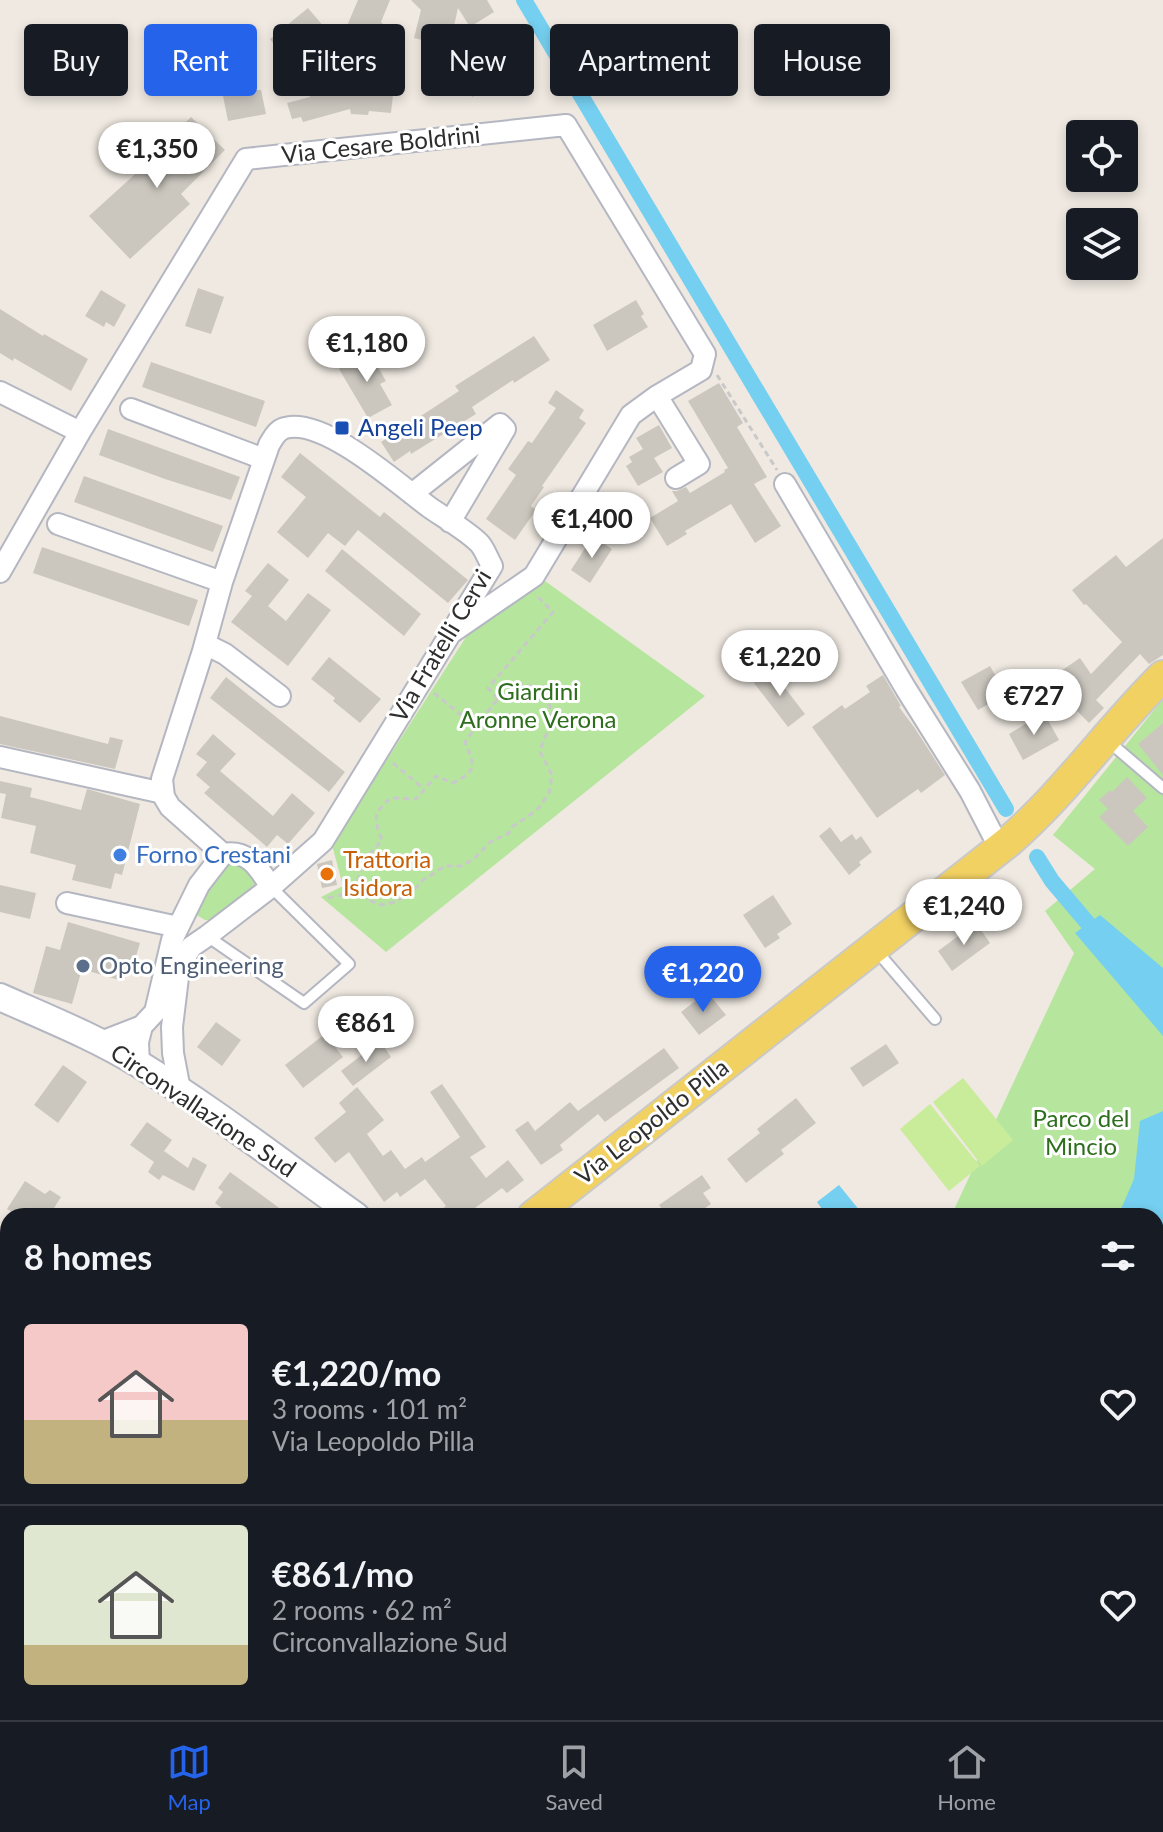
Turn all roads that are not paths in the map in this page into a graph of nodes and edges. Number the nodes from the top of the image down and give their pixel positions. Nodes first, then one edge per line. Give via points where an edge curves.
1 (0, 392) edge
2 (657, 396) junction
3 (131, 409) dead end
4 (80, 432) junction
5 (264, 459) junction
6 (676, 478) dead end
7 (785, 484) road end
8 (412, 494) junction
9 (450, 522) junction
10 (58, 524) dead end
11 (492, 566) junction
12 (0, 572) edge
13 (222, 582) junction
14 (533, 583) junction
15 (451, 633) junction
16 (205, 644) junction
17 (1163, 676) edge
18 (280, 696) dead end
19 (1105, 738) junction
20 (0, 757) edge
21 (1163, 788) edge
22 (163, 793) junction
23 (1004, 846) junction
24 (223, 854) junction
25 (271, 887) junction
26 (67, 903) dead end
27 (178, 927) junction
28 (207, 936) junction
29 (873, 947) junction
30 (0, 997) edge
31 (935, 1019) dead end
32 (142, 1026) junction
33 (172, 1027) junction
34 (101, 1042) junction
35 (139, 1064) junction
36 (180, 1090) junction
37 (574, 1183) junction
38 (345, 1208) edge
39 (533, 1208) edge
40 (543, 1208) edge

1 - 4 street
2 - 4 street, Via Cesare Boldrini via 701,370 705,354 566,125 246,159
2 - 6 street via 699,464
2 - 14 street via 631,415
3 - 5 street
4 - 12 street, Via Cesare Boldrini
5 - 8 street, Via Fratelli Cervi via 282,429 320,433
5 - 13 street
7 - 23 street
8 - 9 street, Via Fratelli Cervi
8 - 9 street via 500,424 505,429
9 - 11 street, Via Fratelli Cervi via 479,543
10 - 13 street
11 - 14 street
11 - 15 street, Via Fratelli Cervi
13 - 16 street
14 - 15 street
15 - 25 street, Via Fratelli Cervi via 323,841
16 - 18 street
16 - 22 street via 162,779
17 - 19 main road, Via Leopoldo Pilla
19 - 21 lane
19 - 23 main road, Via Leopoldo Pilla
20 - 22 street
22 - 24 street via 170,807
23 - 29 main road, Via Leopoldo Pilla
24 - 25 street via 245,855
24 - 27 street via 199,885
25 - 28 street, Via Fratelli Cervi
25 - 28 lane via 349,964 304,1003
26 - 27 street
27 - 32 street via 155,1012
28 - 33 street, Via Fratelli Cervi via 191,947 179,969
29 - 31 lane
29 - 37 main road, Via Leopoldo Pilla
30 - 34 main road, Circonvallazione Sud
32 - 34 street
32 - 35 street
33 - 35 street
33 - 36 street, Via Fratelli Cervi
34 - 35 main road, Circonvallazione Sud
35 - 36 main road, Circonvallazione Sud
36 - 38 main road, Circonvallazione Sud
37 - 39 main road
37 - 40 main road, Via Leopoldo Pilla

